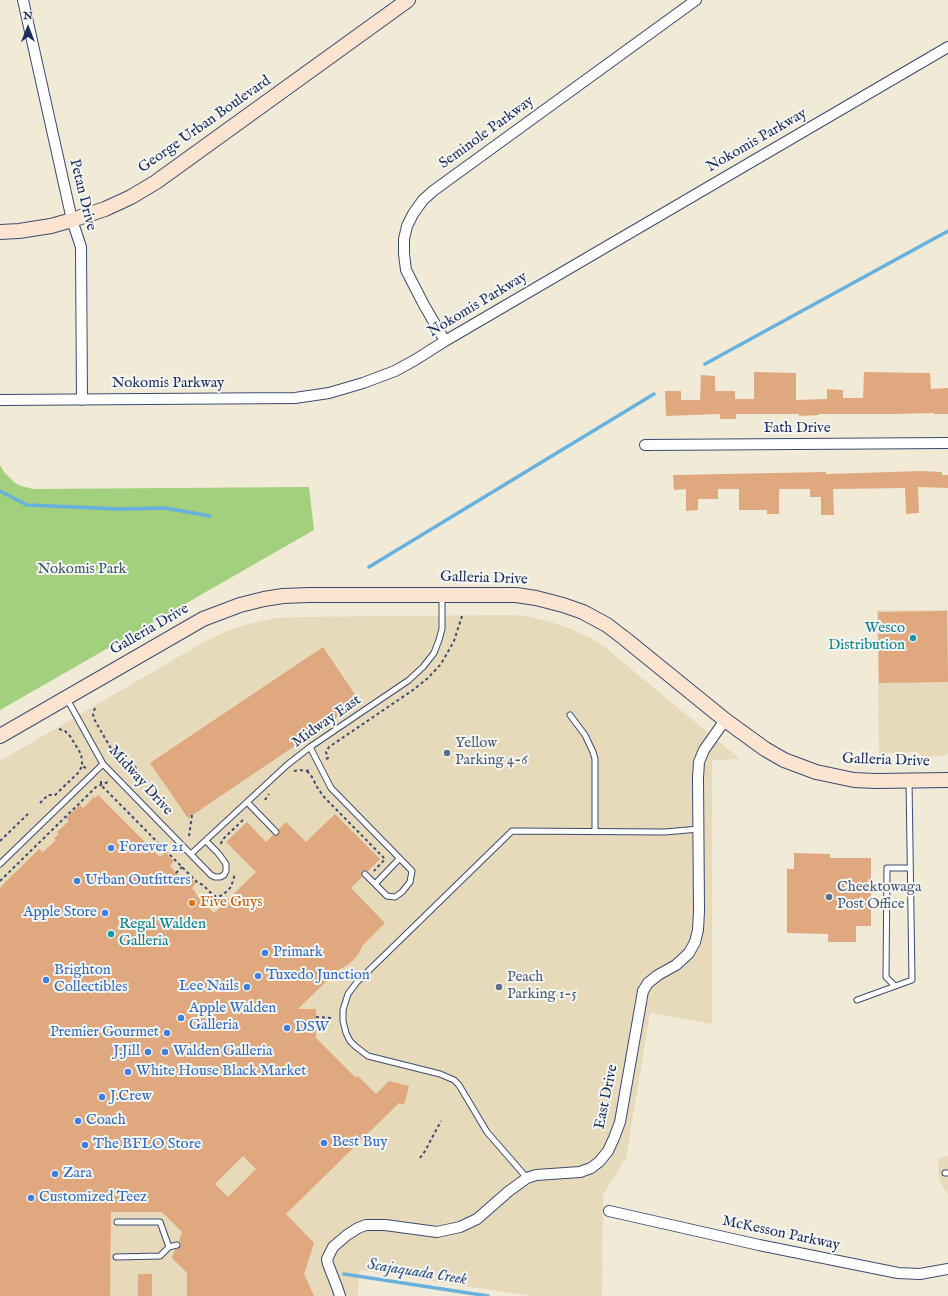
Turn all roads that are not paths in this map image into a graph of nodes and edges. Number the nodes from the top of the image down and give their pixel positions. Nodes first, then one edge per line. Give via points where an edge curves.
1 (22, 0) edge
2 (408, 0) edge
3 (696, 0) edge
4 (948, 46) edge
5 (72, 220) junction
6 (0, 232) edge
7 (445, 341) junction
8 (0, 400) edge
9 (82, 400) junction
10 (948, 443) edge
11 (645, 445) dead end
12 (442, 594) junction
13 (66, 698) junction
14 (570, 715) dead end
15 (725, 720) junction
16 (0, 736) edge
17 (310, 747) junction
18 (103, 764) junction
19 (909, 780) junction
20 (948, 780) edge
21 (247, 802) junction
22 (699, 829) junction
23 (276, 832) dead end
24 (595, 832) junction
25 (206, 841) junction
26 (191, 854) junction
27 (399, 858) junction
28 (0, 864) edge
29 (910, 868) junction
30 (368, 874) road end
31 (375, 884) junction
32 (895, 986) junction
33 (857, 1000) dead end
34 (527, 1178) junction
35 (609, 1211) dead end
36 (117, 1222) dead end
37 (177, 1245) dead end
38 (169, 1247) junction
39 (116, 1257) dead end
40 (948, 1269) edge
41 (340, 1296) edge

1 - 5 street, Petan Drive
2 - 5 street, George Urban Boulevard via 156,182 105,209
3 - 7 street, Seminole Parkway via 423,200 407,226 404,239 406,270
4 - 7 street, Nokomis Parkway
5 - 6 street, George Urban Boulevard via 51,226
5 - 9 street, Petan Drive via 81,247
7 - 9 street, Nokomis Parkway via 395,370 349,387 302,397
8 - 9 street, Nokomis Parkway
10 - 11 street, Fath Drive
12 - 13 street, Galleria Drive via 283,596 240,605 203,619
12 - 15 street, Galleria Drive via 516,595 536,598 583,612 607,625
12 - 17 lane, Midway East via 442,629 434,653 423,667
13 - 16 street, Galleria Drive
13 - 18 lane, Midway Drive
14 - 24 lane via 585,735 595,759
15 - 19 street, Galleria Drive via 784,760 816,772 854,780
15 - 22 street, East Drive via 704,750 699,762
17 - 21 lane, Midway East via 286,765
17 - 27 lane via 331,788
18 - 26 lane, Midway Drive
18 - 28 lane
19 - 20 street, Galleria Drive
19 - 29 lane
21 - 23 lane
21 - 25 lane, Midway East
22 - 24 lane via 665,832
22 - 34 street, East Drive via 700,911 697,936 689,953 681,962 658,975 643,990 620,1122 608,1151 591,1168 580,1172
24 - 34 lane via 512,831 357,982 348,994 343,1010 346,1033 360,1051 376,1059 440,1074 454,1080 487,1132
25 - 26 lane, Midway East
25 - 26 lane, Midway Drive via 226,864 224,875 211,875
27 - 31 lane
27 - 31 lane via 412,871 406,888 395,897 387,896
29 - 32 lane via 912,980
29 - 32 lane via 887,868 886,977
30 - 31 lane
32 - 33 lane
34 - 41 street, East Drive via 477,1219 460,1227 436,1232 366,1225 348,1234 333,1247 327,1260
35 - 40 street, McKesson Parkway via 898,1273 920,1274
36 - 38 lane via 160,1222
37 - 38 lane
38 - 39 lane via 160,1256

